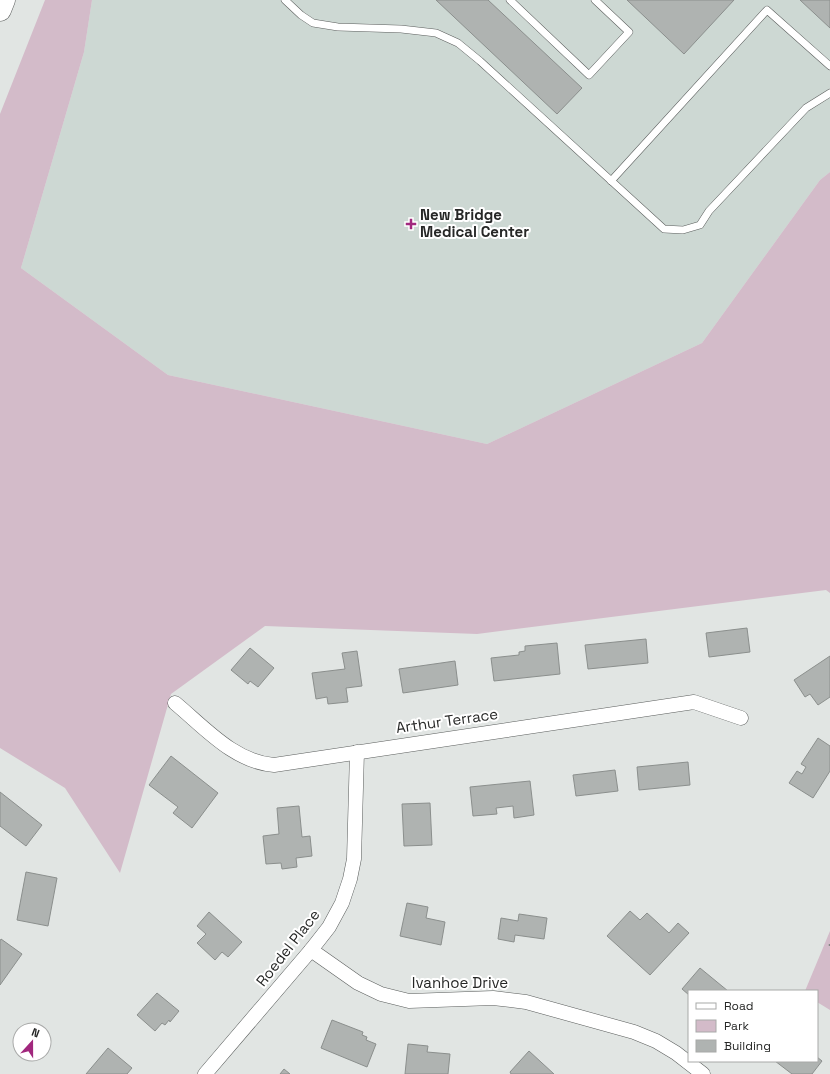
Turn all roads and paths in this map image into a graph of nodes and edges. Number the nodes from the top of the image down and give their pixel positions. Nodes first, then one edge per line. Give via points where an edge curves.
1 (4, 0) edge
2 (285, 0) edge
3 (510, 0) edge
4 (595, 0) edge
5 (0, 10) edge
6 (830, 66) edge
7 (830, 93) edge
8 (611, 181) junction
9 (175, 703) dead end
10 (741, 718) dead end
11 (357, 752) junction
12 (311, 950) junction
13 (205, 1074) edge
14 (703, 1074) edge

1 - 5 highway
2 - 8 lane via 313,23 338,27 401,28 436,34 458,43
3 - 4 lane via 589,75 629,32
6 - 8 lane via 767,10
7 - 8 lane via 806,108 709,211 700,225 683,230 664,229
9 - 11 street, Arthur Terrace via 232,750 249,759 268,764
10 - 11 street, Arthur Terrace via 694,702
11 - 12 street, Roedel Place via 354,859 350,879 342,904 329,927
12 - 13 street, Roedel Place
12 - 14 street, Ivanhoe Drive via 358,983 382,994 410,1001 493,998 526,1002 634,1032 663,1045

